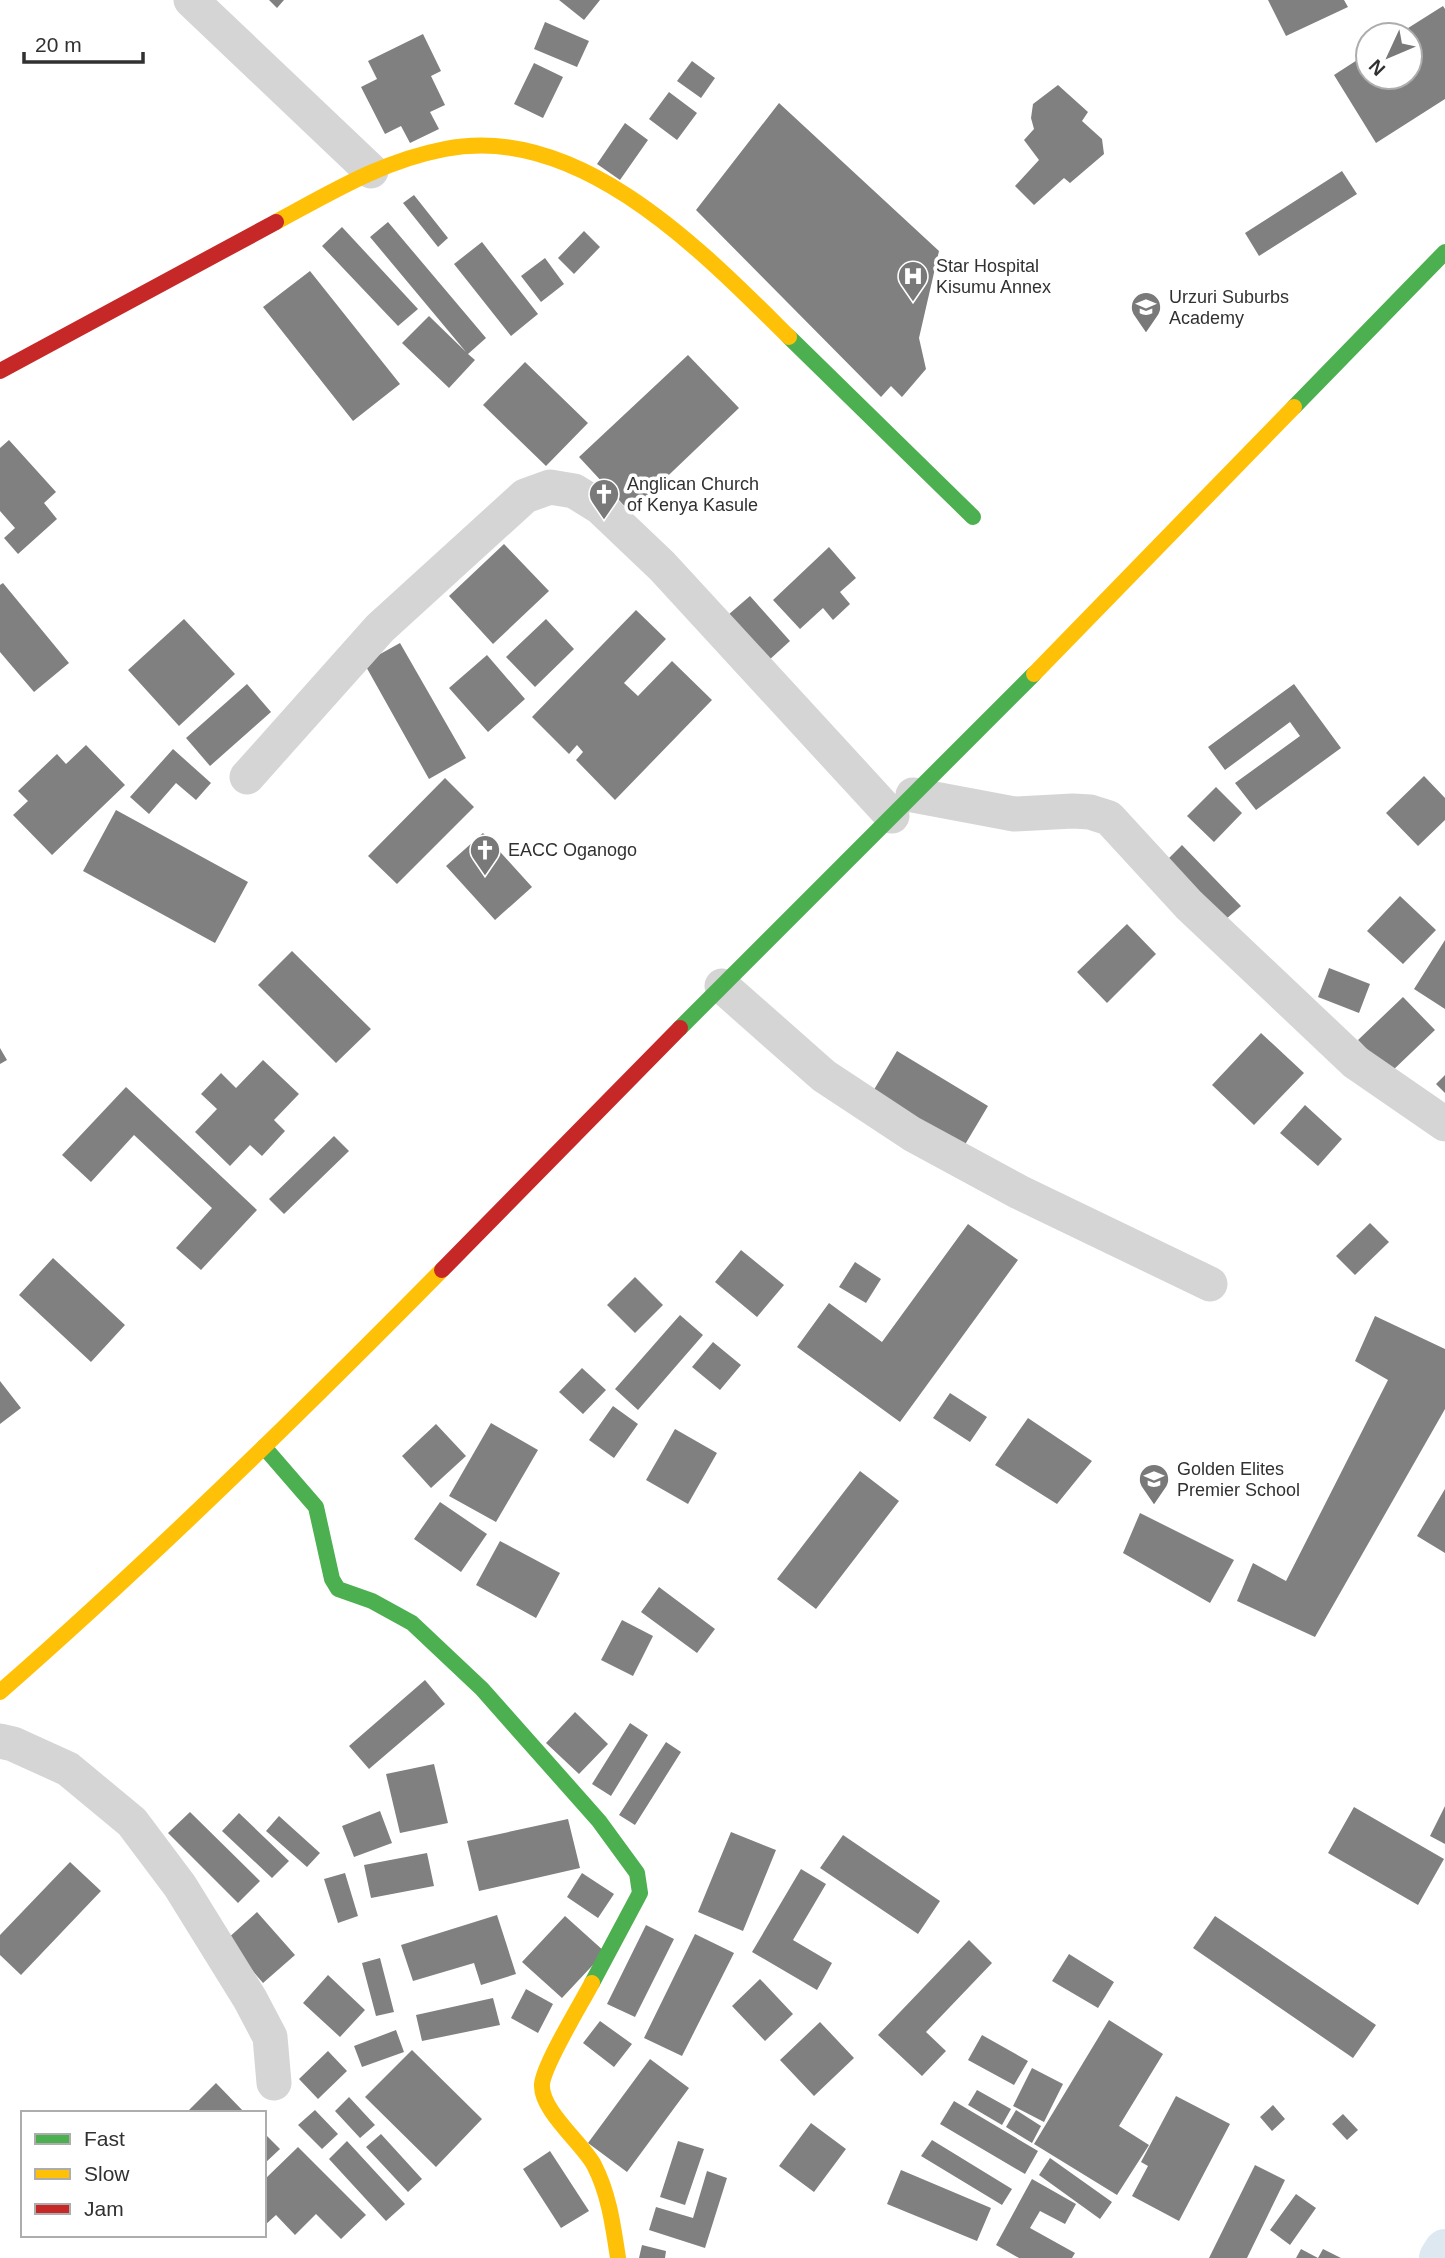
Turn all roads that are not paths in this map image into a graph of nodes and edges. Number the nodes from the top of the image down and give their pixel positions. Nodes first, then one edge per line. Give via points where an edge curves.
1 (191, 0) edge
2 (371, 171) junction
3 (1445, 252) edge
4 (0, 371) edge
5 (973, 517) dead end
6 (247, 777) dead end
7 (902, 806) junction
8 (722, 986) junction
9 (1445, 1124) edge
10 (1210, 1284) dead end
11 (264, 1447) junction
12 (0, 1692) edge
13 (0, 1741) edge
14 (274, 2083) dead end
15 (618, 2258) edge

1 - 2 street
2 - 4 street
2 - 5 street via 461,144 527,149 592,175 666,224 726,274
3 - 7 street
6 - 7 street via 380,628 526,496 550,487 574,491 600,507
7 - 8 street
7 - 9 street via 1014,814 1073,811 1109,818 1189,905 1355,1062
8 - 10 street via 824,1076 912,1134 1018,1192
8 - 11 street
11 - 12 street
11 - 15 street via 316,1507 338,1589 412,1623 482,1689 599,1821 637,1872 640,1893 542,2085 546,2102 593,2163 609,2200
13 - 14 street via 68,1769 132,1822 180,1886 250,1999 270,2037

